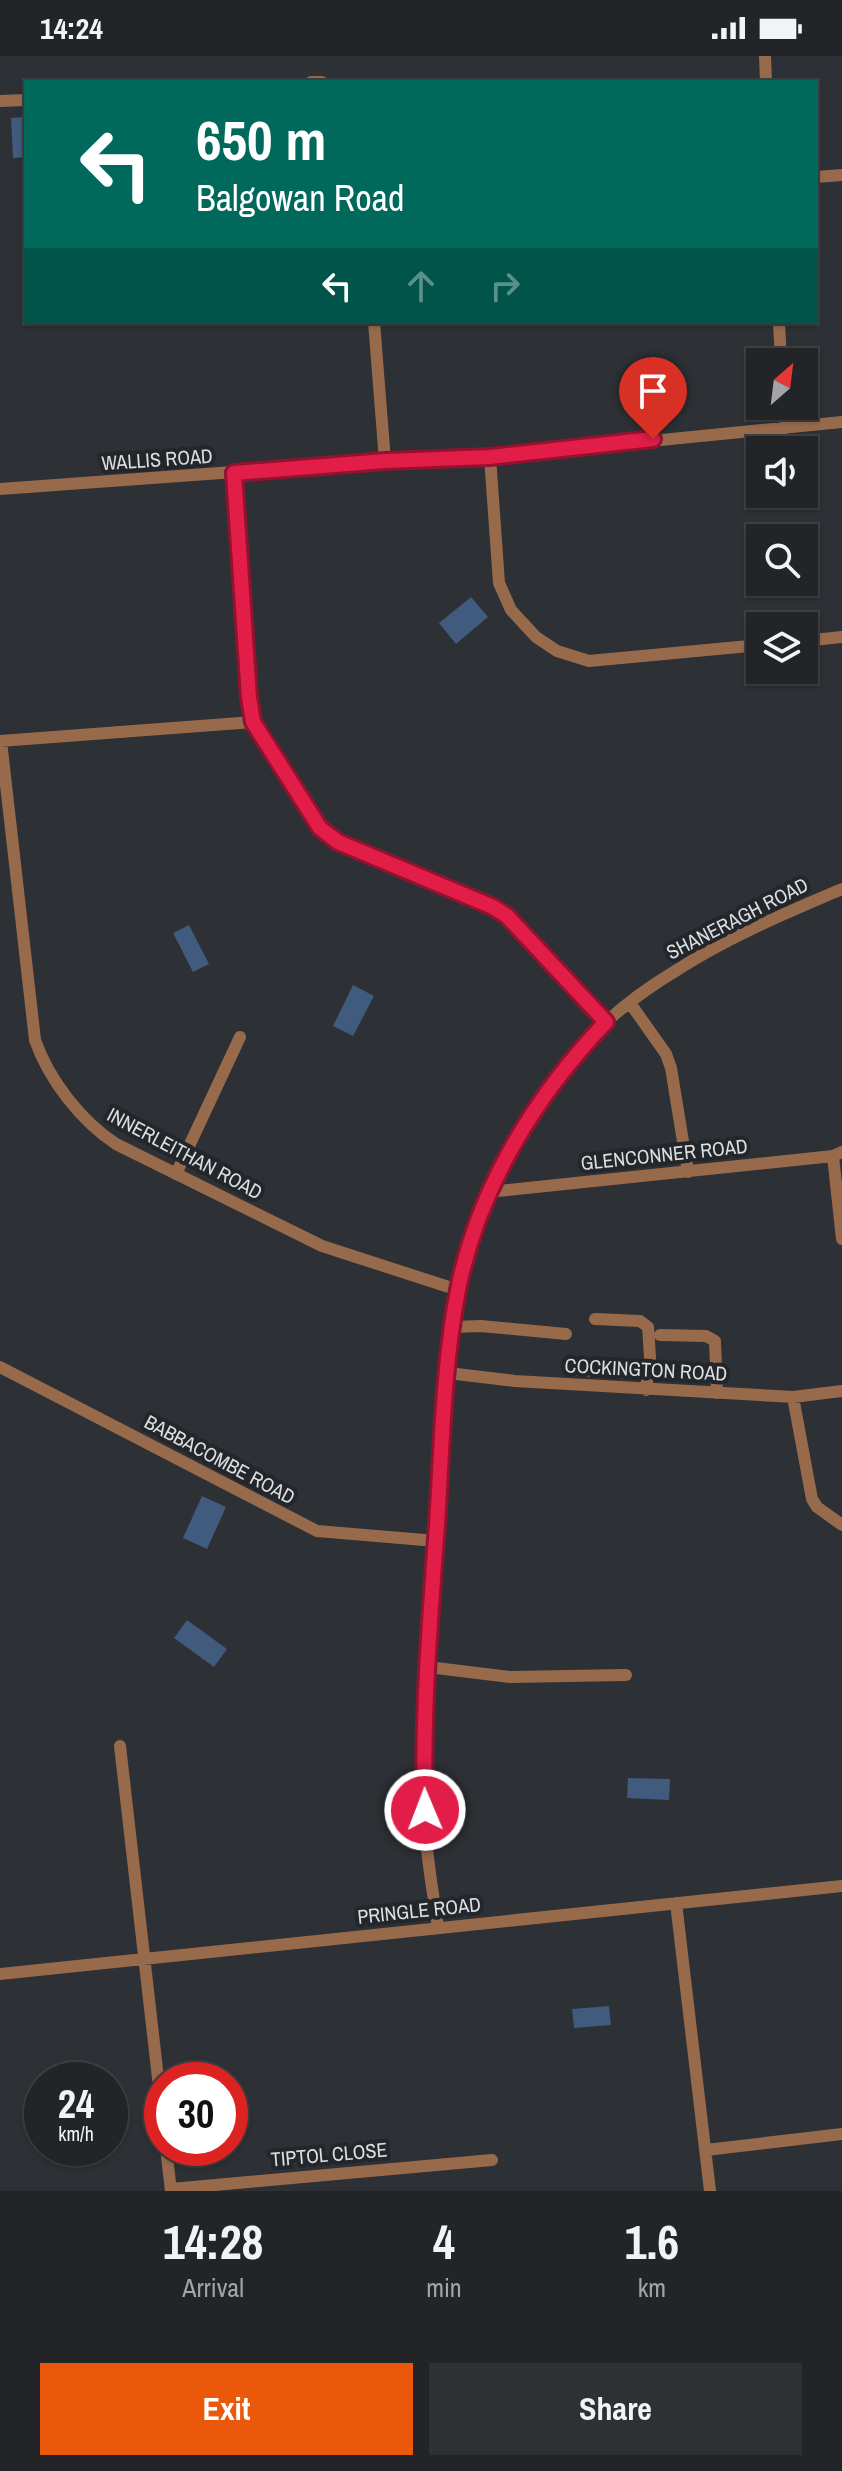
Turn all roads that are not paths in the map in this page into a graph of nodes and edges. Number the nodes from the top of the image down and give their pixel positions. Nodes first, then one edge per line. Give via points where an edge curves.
1 (765, 56) edge
2 (766, 80) edge
3 (24, 100) edge
4 (0, 101) edge
5 (842, 175) edge
6 (818, 177) edge
7 (374, 324) edge
8 (779, 324) edge
9 (780, 348) edge
10 (785, 420) edge
11 (842, 422) edge
12 (786, 428) junction
13 (490, 457) junction
14 (385, 461) junction
15 (234, 473) junction
16 (0, 489) edge
17 (842, 637) edge
18 (818, 640) edge
19 (746, 646) edge
20 (253, 722) junction
21 (0, 741) edge
22 (842, 889) edge
23 (630, 1003) junction
24 (606, 1022) junction
25 (240, 1037) dead end
26 (838, 1154) edge
27 (688, 1172) junction
28 (176, 1174) junction
29 (489, 1192) junction
30 (842, 1239) edge
31 (458, 1290) junction
32 (595, 1319) dead end
33 (454, 1327) junction
34 (566, 1334) dead end
35 (660, 1335) dead end
36 (0, 1367) edge
37 (579, 1370) dead end
38 (448, 1373) junction
39 (648, 1374) junction
40 (646, 1390) junction
41 (842, 1391) edge
42 (717, 1393) junction
43 (793, 1397) junction
44 (842, 1525) edge
45 (436, 1541) junction
46 (428, 1667) junction
47 (626, 1675) dead end
48 (120, 1746) dead end
49 (842, 1886) edge
50 (676, 1903) junction
51 (438, 1928) junction
52 (145, 1960) junction
53 (0, 1974) edge
54 (156, 2062) edge
55 (842, 2134) edge
56 (706, 2150) junction
57 (492, 2160) dead end
58 (168, 2166) edge
59 (171, 2190) edge
60 (710, 2191) edge

1 - 2 street
3 - 4 street
5 - 6 street
7 - 14 street
8 - 9 street
10 - 12 street
11 - 12 street, WALLIS ROAD
12 - 13 street, WALLIS ROAD
13 - 14 street, WALLIS ROAD
13 - 19 street via 499,583 511,610 536,637 557,651 589,661
14 - 15 street, WALLIS ROAD
15 - 16 street, WALLIS ROAD
15 - 20 street
17 - 18 street
20 - 21 street
20 - 24 street via 328,836 507,916
21 - 28 street, INNERLEITHAN ROAD via 40,1055 95,1130
22 - 23 street, SHANERAGH ROAD via 745,932
23 - 24 street, SHANERAGH ROAD
23 - 27 street via 671,1068
24 - 29 street, SHANERAGH ROAD via 535,1110
25 - 28 street
26 - 27 street, GLENCONNER ROAD
26 - 30 street
27 - 29 street, GLENCONNER ROAD
28 - 31 street, INNERLEITHAN ROAD via 322,1246
29 - 31 street, SHANERAGH ROAD
31 - 33 street, SHANERAGH ROAD
32 - 39 street via 640,1321 648,1327
33 - 34 street
33 - 38 street, SHANERAGH ROAD
35 - 42 street via 715,1341
36 - 45 street, BABBACOMBE ROAD via 317,1531
37 - 39 street
38 - 40 street, COCKINGTON ROAD
38 - 45 street, SHANERAGH ROAD
39 - 40 street
40 - 42 street, COCKINGTON ROAD
41 - 43 street, COCKINGTON ROAD
42 - 43 street, COCKINGTON ROAD
43 - 44 street via 812,1499
45 - 46 street, SHANERAGH ROAD
46 - 47 street via 510,1677
46 - 51 street, SHANERAGH ROAD via 426,1839
48 - 52 street
49 - 50 street, PRINGLE ROAD
50 - 51 street, PRINGLE ROAD
50 - 56 street
51 - 52 street, PRINGLE ROAD
52 - 53 street, PRINGLE ROAD
52 - 54 street
55 - 56 street
56 - 60 street
57 - 59 street, TIPTOL CLOSE
58 - 59 street

